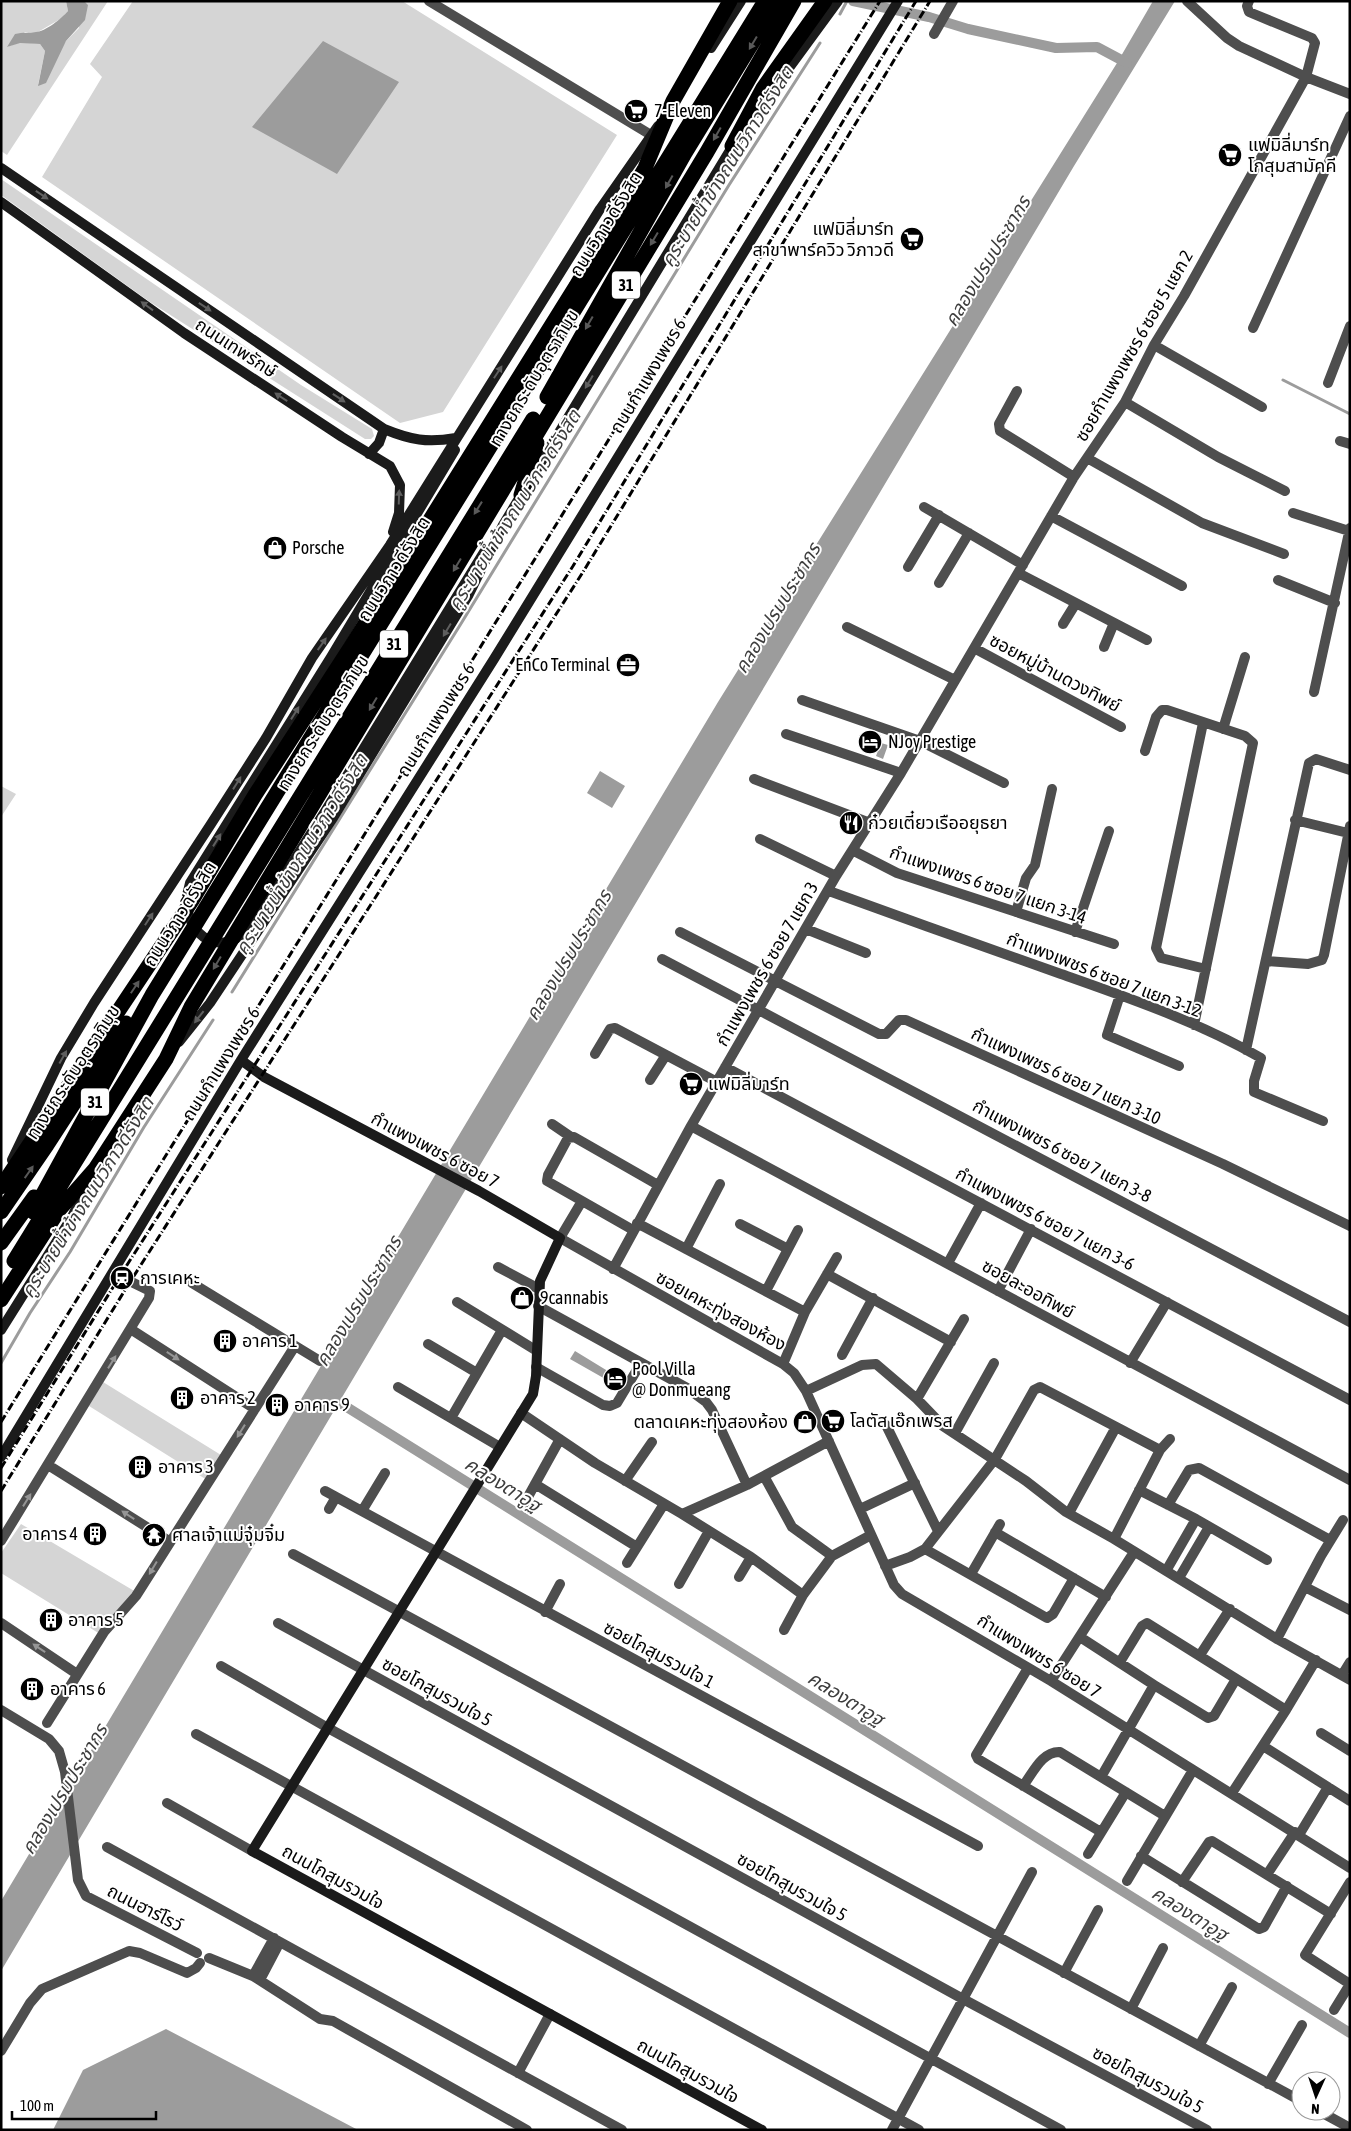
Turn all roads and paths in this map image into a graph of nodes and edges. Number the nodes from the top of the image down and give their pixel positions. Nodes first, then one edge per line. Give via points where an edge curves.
1 (429, 1) edge
2 (730, 1) edge
3 (741, 1) edge
4 (760, 1) edge
5 (765, 1) edge
6 (778, 1) edge
7 (794, 1) edge
8 (804, 1) edge
9 (898, 1) edge
10 (1187, 1) edge
11 (1249, 1) edge
12 (830, 4) edge
13 (952, 4) edge
14 (934, 34) dead end
15 (1306, 77) junction
16 (1350, 94) edge
17 (1350, 116) edge
18 (651, 135) junction
19 (732, 146) joint
20 (685, 153) junction
21 (1, 168) edge
22 (1, 202) edge
23 (1350, 326) edge
24 (1253, 328) dead end
25 (1154, 345) junction
26 (1328, 383) dead end
27 (1017, 392) dead end
28 (1125, 402) junction
29 (1262, 407) dead end
30 (471, 413) junction
31 (546, 418) junction
32 (384, 429) junction
33 (456, 438) junction
34 (369, 454) junction
35 (1087, 458) junction
36 (1074, 477) junction
37 (1285, 491) dead end
38 (521, 495) junction
39 (924, 507) dead end
40 (1293, 513) dead end
41 (939, 515) junction
42 (1051, 516) junction
43 (503, 525) junction
44 (1349, 529) edge
45 (969, 533) junction
46 (390, 545) junction
47 (1284, 554) dead end
48 (908, 567) dead end
49 (1020, 569) junction
50 (1278, 580) dead end
51 (940, 583) dead end
52 (1182, 586) dead end
53 (1076, 603) junction
54 (1335, 603) junction
55 (1114, 623) junction
56 (1062, 624) dead end
57 (847, 627) dead end
58 (1147, 640) dead end
59 (1104, 647) dead end
60 (974, 648) junction
61 (1245, 656) dead end
62 (955, 680) junction
63 (1314, 692) dead end
64 (802, 700) dead end
65 (304, 720) junction
66 (1203, 723) junction
67 (1121, 726) dead end
68 (1223, 729) junction
69 (786, 734) dead end
70 (920, 740) junction
71 (1145, 751) dead end
72 (1350, 770) edge
73 (901, 773) junction
74 (754, 779) dead end
75 (1004, 783) dead end
76 (1052, 789) dead end
77 (264, 815) junction
78 (1295, 820) junction
79 (870, 823) junction
80 (1349, 829) edge
81 (1109, 831) dead end
82 (760, 839) dead end
83 (854, 851) junction
84 (1346, 871) edge
85 (836, 876) junction
86 (829, 891) junction
87 (1016, 912) junction
88 (806, 929) junction
89 (680, 932) dead end
90 (1075, 932) junction
91 (1114, 944) dead end
92 (866, 953) dead end
93 (181, 957) junction
94 (662, 959) dead end
95 (1266, 960) junction
96 (1206, 969) junction
97 (775, 981) junction
98 (1120, 995) junction
99 (758, 1011) junction
100 (1194, 1025) junction
101 (1246, 1050) junction
102 (594, 1054) dead end
103 (666, 1055) junction
104 (166, 1059) junction
105 (241, 1060) junction
106 (1179, 1066) dead end
107 (725, 1067) junction
108 (650, 1080) dead end
109 (717, 1082) junction
110 (1324, 1121) dead end
111 (552, 1124) dead end
112 (691, 1126) junction
113 (571, 1137) junction
114 (95, 1169) junction
115 (1, 1178) edge
116 (720, 1184) dead end
117 (658, 1185) junction
118 (1, 1188) edge
119 (582, 1201) junction
120 (981, 1202) junction
121 (1, 1212) edge
122 (740, 1224) dead end
123 (1350, 1226) edge
124 (635, 1227) junction
125 (1031, 1229) junction
126 (798, 1230) dead end
127 (560, 1238) junction
128 (1, 1243) edge
129 (788, 1249) junction
130 (686, 1250) junction
131 (837, 1257) dead end
132 (948, 1263) junction
133 (1, 1265) edge
134 (498, 1267) dead end
135 (613, 1269) junction
136 (113, 1272) junction
137 (827, 1274) junction
138 (1, 1282) edge
139 (192, 1283) dead end
140 (539, 1289) junction
141 (766, 1291) junction
142 (998, 1291) junction
143 (873, 1298) junction
144 (1, 1300) edge
145 (457, 1302) dead end
146 (1167, 1302) junction
147 (538, 1306) junction
148 (805, 1312) junction
149 (964, 1318) dead end
150 (1350, 1322) edge
151 (1, 1330) edge
152 (132, 1330) junction
153 (502, 1330) junction
154 (951, 1342) junction
155 (428, 1344) dead end
156 (295, 1346) junction
157 (537, 1351) junction
158 (842, 1355) dead end
159 (320, 1361) dead end
160 (641, 1362) junction
161 (994, 1363) dead end
162 (1130, 1363) junction
163 (783, 1364) junction
164 (536, 1367) junction
165 (477, 1373) junction
166 (398, 1388) dead end
167 (806, 1391) junction
168 (917, 1399) junction
169 (1350, 1400) edge
170 (255, 1409) junction
171 (521, 1413) junction
172 (451, 1418) junction
173 (886, 1425) dead end
174 (1116, 1427) junction
175 (955, 1433) junction
176 (560, 1439) junction
177 (1170, 1439) dead end
178 (829, 1441) junction
179 (652, 1442) dead end
180 (500, 1447) junction
181 (1160, 1450) junction
182 (1, 1457) edge
183 (995, 1460) junction
184 (48, 1466) junction
185 (385, 1473) dead end
186 (764, 1476) junction
187 (1350, 1480) edge
188 (625, 1481) junction
189 (915, 1483) junction
190 (535, 1484) junction
191 (747, 1485) junction
192 (1139, 1490) junction
193 (325, 1491) dead end
194 (336, 1497) junction
195 (524, 1504) dead end
196 (664, 1504) junction
197 (1168, 1505) junction
198 (328, 1509) dead end
199 (860, 1509) junction
200 (362, 1511) junction
201 (1068, 1513) junction
202 (682, 1514) junction
203 (1196, 1519) junction
204 (1343, 1520) dead end
205 (1209, 1527) junction
206 (709, 1531) junction
207 (938, 1531) junction
208 (871, 1535) junction
209 (1114, 1539) junction
210 (1330, 1540) junction
211 (1, 1541) edge
212 (169, 1541) junction
213 (637, 1547) junction
214 (925, 1549) junction
215 (436, 1552) junction
216 (1134, 1552) junction
217 (293, 1554) dead end
218 (832, 1556) junction
219 (750, 1557) junction
220 (1267, 1560) dead end
221 (627, 1563) dead end
222 (885, 1566) junction
223 (1166, 1570) junction
224 (971, 1574) junction
225 (739, 1577) dead end
226 (1074, 1578) junction
227 (1179, 1578) junction
228 (560, 1584) dead end
229 (679, 1584) dead end
230 (1305, 1587) junction
231 (803, 1594) junction
232 (1106, 1597) junction
233 (1230, 1609) junction
234 (1350, 1610) edge
235 (545, 1612) junction
236 (398, 1613) junction
237 (1, 1623) edge
238 (278, 1623) dead end
239 (784, 1630) dead end
240 (1080, 1637) junction
241 (1277, 1639) junction
242 (1200, 1655) junction
243 (1316, 1660) junction
244 (1120, 1662) junction
245 (1350, 1662) edge
246 (221, 1666) dead end
247 (1028, 1668) junction
248 (363, 1670) junction
249 (77, 1674) junction
250 (1346, 1678) edge
251 (1236, 1679) junction
252 (1051, 1682) junction
253 (1154, 1685) junction
254 (1, 1710) edge
255 (1286, 1710) junction
256 (47, 1723) dead end
257 (328, 1728) junction
258 (1128, 1730) junction
259 (1321, 1733) dead end
260 (196, 1734) dead end
261 (1262, 1746) junction
262 (1350, 1751) edge
263 (1193, 1770) junction
264 (1101, 1777) junction
265 (292, 1786) junction
266 (1023, 1786) junction
267 (1328, 1787) junction
268 (1126, 1792) junction
269 (1232, 1793) junction
270 (1350, 1801) edge
271 (167, 1803) dead end
272 (1165, 1816) junction
273 (1101, 1832) junction
274 (1297, 1833) junction
275 (107, 1846) dead end
276 (978, 1846) dead end
277 (252, 1851) junction
278 (1088, 1854) dead end
279 (1141, 1856) junction
280 (1350, 1868) edge
281 (1032, 1872) dead end
282 (1268, 1873) junction
283 (1127, 1881) dead end
284 (1182, 1882) junction
285 (1350, 1882) edge
286 (1287, 1886) junction
287 (1098, 1910) dead end
288 (1331, 1914) junction
289 (997, 1937) junction
290 (277, 1940) junction
291 (1163, 1948) dead end
292 (202, 1958) junction
293 (1064, 1973) junction
294 (256, 1978) junction
295 (1350, 1984) edge
296 (1232, 1987) dead end
297 (963, 1999) junction
298 (1131, 2009) junction
299 (1334, 2010) dead end
300 (550, 2014) junction
301 (1302, 2025) dead end
302 (1199, 2046) junction
303 (1, 2051) edge
304 (931, 2058) junction
305 (518, 2073) junction
306 (1268, 2084) junction
307 (1291, 2096) edge
308 (898, 2118) junction
309 (1337, 2121) edge
310 (1350, 2128) edge
311 (527, 2130) edge
312 (622, 2130) edge
313 (762, 2130) edge
314 (892, 2130) edge
315 (919, 2130) edge
316 (1061, 2130) edge
317 (1207, 2130) edge

1 - 18 street
2 - 65 highway via 674,101 645,168 616,219
3 - 18 main road, ถนนวิภาวดีรังสิต
4 - 93 highway, ทางยกระดับอุตราภิมุข / 31 via 530,394
5 - 77 highway, ถนนวิภาวดีรังสิต / 31
6 -> 20 highway, ทางยกระดับอุตราภิมุข / 31
7 -> 31 highway, 31
8 - 20 highway
9 - 105 main road, ถนนกำแพงเพชร 6 via 580,520
10 - 15 street via 1239,46
11 - 15 street, ซอยกำแพงเพชร 6 ซอย 5 แยก 2 via 1249,12 1312,38 1315,43
12 - 19 highway via 763,88
13 - 14 street
15 - 16 street
15 - 25 street, ซอยกำแพงเพชร 6 ซอย 5 แยก 2
17 - 24 street
30 -> 18 main road, ถนนวิภาวดีรังสิต via 600,209
19 -> 38 main road, 31
20 -> 138 highway, ทางยกระดับอุตราภิมุข / 31 via 546,398
21 -> 32 main road, ถนนเทพรักษ์
34 -> 22 main road, ถนนเทพรักษ์ via 184,333
23 - 26 street
25 - 28 street, ซอยกำแพงเพชร 6 ซอย 5 แยก 2
25 - 29 street
27 - 36 street via 999,424 1000,431
28 - 35 street, ซอยกำแพงเพชร 6 ซอย 5 แยก 2
28 - 37 street via 1218,458
30 - 33 main road, ถนนวิภาวดีรังสิต
43 -> 30 main road via 477,562 316,826 244,935 227,942 206,938 194,929 187,914 186,896 190,883 445,470
31 - 38 highway
31 -> 104 highway, 31 via 191,1007
32 - 33 main road, ถนนเทพรักษ์ via 408,439 435,442
32 - 34 main road via 379,443
33 - 46 main road, ถนนวิภาวดีรังสิต
46 -> 34 main road, ถนนเทพรักษ์ via 399,513 400,485 390,466
35 - 36 street, ซอยกำแพงเพชร 6 ซอย 5 แยก 2
35 - 47 street via 1202,523
36 - 42 street, ซอยกำแพงเพชร 6 ซอย 5 แยก 2
38 - 43 main road, 31
39 - 41 street
40 - 44 street
41 - 45 street
41 - 48 street
42 - 49 street, ซอยกำแพงเพชร 6 ซอย 5 แยก 2
42 - 52 street
43 -> 104 main road, 31 via 468,596 333,818 210,1003
44 - 54 street
45 - 49 street
45 - 51 street
115 -> 46 main road, ถนนวิภาวดีรังสิต via 94,1003 266,738 312,658
49 - 53 street
49 - 60 street, ซอยกำแพงเพชร 6 ซอย 5 แยก 2
50 - 54 street
53 - 55 street
53 - 56 street
54 - 63 street
55 - 58 street
55 - 59 street
57 - 62 street
60 - 62 street, ซอยกำแพงเพชร 6 ซอย 5 แยก 2
60 - 67 street, ซอยหมู่บ้านดวงทิพย์
61 - 68 street
62 - 70 street, กำแพงเพชร 6 ซอย 7 แยก 3
64 - 70 street
65 - 77 highway
118 -> 65 highway via 194,899
66 - 68 street
66 - 71 street via 1162,710 1156,717
66 - 96 street via 1156,948 1161,958
68 - 96 street via 1249,738 1253,747
69 - 73 street
70 - 73 street, กำแพงเพชร 6 ซอย 7 แยก 3
70 - 75 street
72 - 78 street via 1310,761
73 - 79 street, กำแพงเพชร 6 ซอย 7 แยก 3
74 - 79 street
76 - 87 street via 1035,866 1026,878
77 - 133 highway, ถนนวิภาวดีรังสิต / 31 via 152,996
78 - 80 street
78 - 95 street
79 - 83 street, กำแพงเพชร 6 ซอย 7 แยก 3
80 - 84 street
81 - 90 street
82 - 85 street
83 - 85 street, กำแพงเพชร 6 ซอย 7 แยก 3
83 - 87 street, กำแพงเพชร 6 ซอย 7 แยก 3-14 via 897,874
84 - 95 street via 1322,960 1308,964
85 - 86 street, กำแพงเพชร 6 ซอย 7 แยก 3
86 - 88 street, กำแพงเพชร 6 ซอย 7 แยก 3
86 - 98 street, กำแพงเพชร 6 ซอย 7 แยก 3-12
87 - 90 street, กำแพงเพชร 6 ซอย 7 แยก 3-14
88 - 92 street
88 - 97 street, กำแพงเพชร 6 ซอย 7 แยก 3
89 - 97 street
90 - 91 street, กำแพงเพชร 6 ซอย 7 แยก 3-14
121 -> 93 highway, ทางยกระดับอุตราภิมุข via 129,1018
93 - 128 highway, ทางยกระดับอุตราภิมุข / 31 via 62,1158
94 - 99 street, กำแพงเพชร 6 ซอย 7 แยก 3-8
95 - 101 street
96 - 100 street
97 - 99 street, กำแพงเพชร 6 ซอย 7 แยก 3
97 - 123 street, กำแพงเพชร 6 ซอย 7 แยก 3-10 via 883,1035 898,1020 906,1020 1223,1164
98 - 100 street, กำแพงเพชร 6 ซอย 7 แยก 3-12
98 - 106 street via 1107,1035
99 - 107 street, กำแพงเพชร 6 ซอย 7 แยก 3
99 - 150 street, กำแพงเพชร 6 ซอย 7 แยก 3-8
100 - 101 street, กำแพงเพชร 6 ซอย 7 แยก 3-12
101 - 110 street, กำแพงเพชร 6 ซอย 7 แยก 3-12 via 1261,1058 1254,1092
102 - 103 street via 610,1029 615,1028
103 - 108 street
103 - 109 street
104 - 114 highway, 31
105 - 127 main road, กำแพงเพชร 6 ซอย 7 via 264,1077 474,1188
105 - 136 main road, ถนนกำแพงเพชร 6
107 - 109 street, กำแพงเพชร 6 ซอย 7 แยก 3
107 - 120 street, กำแพงเพชร 6 ซอย 7 แยก 3-6
109 - 112 street, กำแพงเพชร 6 ซอย 7 แยก 3
111 - 113 street
112 - 117 street, กำแพงเพชร 6 ซอย 7 แยก 3
112 - 132 street, ซอยละออทิพย์
113 - 117 street
113 - 119 street via 547,1181
114 - 144 highway, 31 via 59,1210
114 - 151 main road, 31 via 72,1217
116 - 130 street
117 - 124 street, กำแพงเพชร 6 ซอย 7 แยก 3
119 - 124 street
119 - 127 street
120 - 125 street, กำแพงเพชร 6 ซอย 7 แยก 3-6
120 - 132 street
122 - 129 street
124 - 130 street
124 - 135 street, กำแพงเพชร 6 ซอย 7 แยก 3
125 - 142 street
125 - 146 street, กำแพงเพชร 6 ซอย 7 แยก 3-6
126 - 129 street
127 - 135 street, กำแพงเพชร 6 ซอย 7
127 - 140 main road, ถนนโกสุมรวมใจ via 542,1275
129 - 141 street
130 - 141 street
131 - 137 street
132 - 142 street, ซอยละออทิพย์
134 - 140 street
135 - 163 street, ซอยเคหะทุ่งสองห้อง
136 - 152 street via 150,1290 145,1308
136 - 182 main road, ถนนกำแพงเพชร 6
137 - 143 street
137 - 148 street
139 - 156 street
140 - 147 main road, ถนนโกสุมรวมใจ
141 - 148 street
142 - 162 street, ซอยละออทิพย์
143 - 154 street
143 - 158 street
145 - 153 street
146 - 162 street
146 - 169 street, กำแพงเพชร 6 ซอย 7 แยก 3-6
147 - 157 main road, ถนนโกสุมรวมใจ
147 - 160 street
148 - 163 street
149 - 154 street
152 -> 170 street
184 -> 152 street
153 - 157 street
153 - 165 street
154 - 168 street
155 - 165 street
156 - 159 street
156 - 170 street
157 - 164 main road, ถนนโกสุมรวมใจ
160 - 164 street via 617,1403 610,1406
160 - 191 street via 706,1402
161 - 175 street
162 - 187 street, ซอยละออทิพย์
163 - 167 street, ซอยเคหะทุ่งสองห้อง via 794,1373
164 - 171 main road, ถนนโกสุมรวมใจ via 533,1394
165 - 172 street
166 - 172 street
167 - 168 street via 870,1363 884,1370
167 - 178 street, กำแพงเพชร 6 ซอย 7
168 - 175 street
170 -> 212 street
171 - 176 street
171 - 180 main road, ถนนโกสุมรวมใจ
172 - 180 street
173 - 189 street
174 - 181 street
174 - 183 street via 1037,1387
174 - 201 street
175 - 183 street
176 - 188 street
176 - 190 street
177 - 181 street
178 - 186 street
178 - 199 street, กำแพงเพชร 6 ซอย 7
179 - 188 street
180 - 215 main road, ถนนโกสุมรวมใจ
181 - 192 street
183 - 201 street
183 - 207 street
211 -> 184 street
212 -> 184 street
185 - 200 street
186 - 191 street
186 - 218 street via 792,1527
188 - 196 street
189 - 199 street
189 - 207 street
190 - 195 street
190 - 213 street
191 - 202 street
192 - 197 street
192 - 209 street
193 - 194 street, ซอยโกสุมรวมใจ 1
194 - 198 street
194 - 200 street, ซอยโกสุมรวมใจ 1
196 - 202 street
196 - 213 street
197 - 203 street
197 - 210 street via 1189,1470 1199,1468
199 - 208 street, กำแพงเพชร 6 ซอย 7
200 - 215 street, ซอยโกสุมรวมใจ 1
201 - 209 street
202 - 206 street
203 - 205 street
203 - 223 street
204 - 210 street
205 - 220 street
205 - 227 street
206 - 219 street
206 - 229 street
207 - 214 street
208 - 218 street
208 - 222 street, กำแพงเพชร 6 ซอย 7
209 - 216 street
210 - 230 street
212 -> 249 street via 136,1596 110,1624
213 - 221 street
214 - 222 street
214 - 224 street
215 - 235 street, ซอยโกสุมรวมใจ 1
215 - 236 main road, ถนนโกสุมรวมใจ
216 - 223 street
216 - 232 street
217 - 236 street
218 - 231 street
219 - 225 street
219 - 231 street
222 - 247 street, กำแพงเพชร 6 ซอย 7 via 902,1594
223 - 227 street
224 - 226 street via 1047,1618 1053,1614
224 - 226 street via 997,1528
226 - 232 street
227 - 233 street
228 - 235 street
230 - 234 street
230 - 241 street
231 - 239 street
232 - 240 street
233 - 241 street
233 - 242 street
235 - 276 street, ซอยโกสุมรวมใจ 1
236 - 248 main road, ถนนโกสุมรวมใจ
236 - 289 street
249 -> 237 street
238 - 248 street, ซอยโกสุมรวมใจ 5
240 - 244 street
240 - 252 street
241 - 243 street
242 - 244 street via 1148,1623 1142,1626
242 - 251 street
243 - 250 street
243 - 255 street
244 - 253 street
245 - 250 street
246 - 257 street
247 - 252 street, กำแพงเพชร 6 ซอย 7
247 - 266 street via 976,1755
248 - 257 main road, ถนนโกสุมรวมใจ
248 - 297 street, ซอยโกสุมรวมใจ 5
249 - 256 street
251 - 253 street via 1212,1718
251 - 255 street
252 - 258 street, กำแพงเพชร 6 ซอย 7
253 - 258 street
254 - 292 street, ถนนฮาร์โรว์ via 49,1738 59,1752 65,1772 78,1880 86,1896
255 - 261 street
257 - 265 main road, ถนนโกสุมรวมใจ
257 - 304 street
258 - 263 street, กำแพงเพชร 6 ซอย 7
258 - 264 street
259 - 262 street
260 - 265 street
261 - 267 street
261 - 269 street
263 - 269 street, กำแพงเพชร 6 ซอย 7
263 - 272 street
264 - 266 street via 1060,1752 1052,1752 1045,1756
264 - 268 street
265 - 277 main road, ถนนโกสุมรวมใจ
265 - 308 street
266 - 273 street
267 - 270 street
267 - 274 street
268 - 272 street
268 - 273 street
269 - 274 street, กำแพงเพชร 6 ซอย 7
271 - 277 street
272 - 279 street
273 - 278 street
274 - 280 street, กำแพงเพชร 6 ซอย 7
274 - 282 street
275 - 290 street
277 - 300 main road, ถนนโกสุมรวมใจ
279 - 283 street
279 - 284 street
281 - 289 street
282 - 284 street via 1212,1841
282 - 286 street
284 - 286 street via 1262,1929
285 - 288 street
286 - 288 street
287 - 293 street
288 - 295 street via 1305,1955
289 - 293 street
289 - 297 street
290 - 294 street
290 - 305 street
291 - 298 street
292 - 294 street, ถนนฮาร์โรว์
292 - 303 street via 196,1968 187,1973 129,1951 42,1989
293 - 298 street
294 - 311 street, ถนนฮาร์โรว์ via 320,2019 333,2021
295 - 299 street
296 - 302 street
297 - 304 street
297 - 317 street, ซอยโกสุมรวมใจ 5
298 - 302 street
300 - 305 street
300 - 313 main road, ถนนโกสุมรวมใจ
301 - 306 street
302 - 306 street
304 - 308 street
304 - 316 street
305 - 312 street
306 - 307 street
308 - 314 street
308 - 315 street
309 - 310 street

